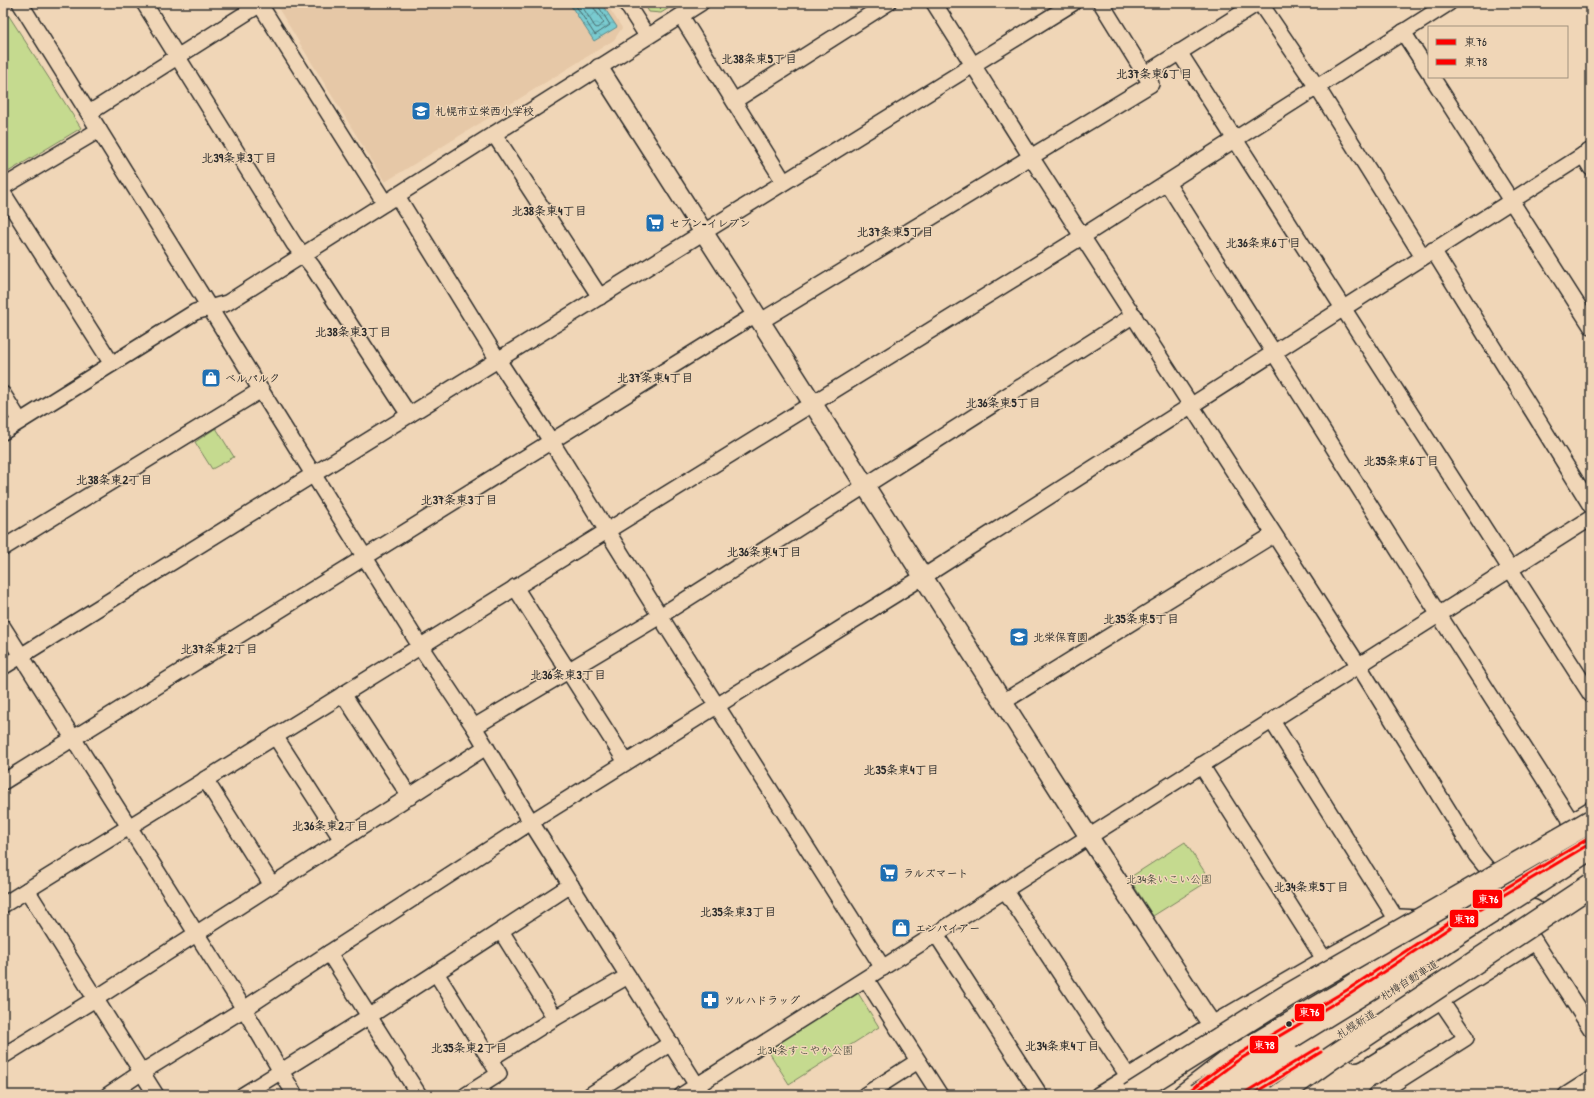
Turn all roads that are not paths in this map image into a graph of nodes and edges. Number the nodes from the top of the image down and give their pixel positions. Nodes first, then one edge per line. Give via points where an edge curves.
1 (20, 3) edge
2 (144, 3) edge
3 (626, 3) edge
4 (701, 3) edge
5 (888, 3) edge
6 (934, 3) edge
7 (1073, 3) edge
8 (1101, 3) edge
9 (1259, 3) edge
10 (1449, 3) edge
11 (261, 4) edge
12 (681, 16) junction
13 (1403, 32) junction
14 (648, 36) junction
15 (1179, 52) junction
16 (178, 56) junction
17 (974, 65) junction
18 (599, 68) junction
19 (1428, 70) edge
20 (1145, 74) junction
21 (1433, 78) edge
22 (1316, 87) junction
23 (734, 100) junction
24 (89, 114) junction
25 (99, 130) junction
26 (494, 134) junction
27 (1235, 140) junction
28 (1031, 157) junction
29 (1588, 157) edge
30 (784, 182) junction
31 (1167, 183) junction
32 (3, 187) edge
33 (3, 193) edge
34 (391, 199) junction
35 (1512, 201) junction
36 (703, 232) junction
37 (1083, 236) junction
38 (1428, 254) junction
39 (303, 255) junction
40 (600, 297) junction
41 (210, 308) junction
42 (1342, 309) junction
43 (1134, 315) junction
44 (758, 317) junction
45 (1591, 326) edge
46 (1275, 352) junction
47 (498, 360) junction
48 (112, 364) junction
49 (261, 390) junction
50 (3, 394) edge
51 (813, 403) junction
52 (1191, 406) junction
53 (409, 415) junction
54 (20, 421) junction
55 (3, 432) edge
56 (551, 440) junction
57 (313, 474) junction
58 (865, 486) junction
59 (1591, 506) edge
60 (1591, 518) edge
61 (607, 531) junction
62 (1273, 534) junction
63 (3, 548) edge
64 (365, 557) junction
65 (1511, 569) junction
66 (923, 577) junction
67 (515, 587) junction
68 (1439, 615) junction
69 (660, 616) junction
70 (3, 627) edge
71 (420, 646) junction
72 (21, 656) junction
73 (1359, 666) junction
74 (3, 667) edge
75 (567, 670) junction
76 (343, 694) junction
77 (1591, 695) edge
78 (1004, 702) junction
79 (717, 707) junction
80 (1272, 720) junction
81 (474, 727) junction
82 (275, 736) junction
83 (74, 739) junction
84 (486, 747) junction
85 (626, 762) junction
86 (1201, 766) junction
87 (205, 779) junction
88 (3, 782) edge
89 (410, 796) junction
90 (1591, 809) edge
91 (1581, 821) edge
92 (531, 822) junction
93 (129, 826) junction
94 (1089, 837) junction
95 (1591, 837) edge
96 (342, 840) junction
97 (1591, 848) edge
98 (1591, 865) edge
99 (1489, 871) junction
100 (1591, 874) edge
101 (272, 885) junction
102 (571, 885) junction
103 (1591, 885) edge
104 (26, 890) junction
105 (1005, 890) junction
106 (1502, 890) junction
107 (3, 905) edge
108 (1454, 919) junction
109 (1397, 920) junction
110 (1520, 920) junction
111 (501, 931) junction
112 (195, 933) junction
113 (936, 934) junction
114 (1535, 942) junction
115 (329, 953) junction
116 (1324, 959) junction
117 (883, 968) junction
118 (436, 973) junction
119 (628, 976) junction
120 (866, 978) junction
121 (96, 999) junction
122 (1441, 1001) junction
123 (244, 1009) junction
124 (368, 1017) junction
125 (555, 1018) junction
126 (1212, 1024) junction
127 (1591, 1029) edge
128 (671, 1043) junction
129 (3, 1056) edge
130 (1234, 1057) junction
131 (490, 1059) junction
132 (918, 1061) junction
133 (1293, 1063) junction
134 (281, 1071) junction
135 (142, 1072) junction
136 (1591, 1079) edge
137 (1129, 1086) edge
138 (700, 1090) edge
139 (1248, 1093) edge
140 (108, 1095) edge
141 (156, 1095) edge
142 (243, 1095) edge
143 (295, 1095) edge
144 (419, 1095) edge
145 (466, 1095) edge
146 (590, 1095) edge
147 (682, 1095) edge
148 (864, 1095) edge
149 (940, 1095) edge
150 (1040, 1095) edge
151 (1098, 1095) edge
152 (1184, 1095) edge
153 (1197, 1095) edge
154 (1227, 1095) edge
155 (1280, 1095) edge
156 (1376, 1095) edge
157 (1566, 1095) edge

1 - 24 street
2 - 16 street
3 - 14 street
4 - 12 street
5 - 23 street
6 - 17 street
7 - 17 street
8 - 20 street
9 - 15 street
9 - 22 street
10 - 13 street
11 - 16 street
11 - 34 street
12 - 14 street
12 - 23 street
13 - 19 street
13 - 22 street
14 - 18 street
15 - 20 street
15 - 27 street
16 - 24 street
16 - 39 street
17 - 28 street
17 - 30 street
18 - 26 street
18 - 36 street
20 - 28 street via 1150,84
21 - 35 street
22 - 27 street
22 - 38 street
23 - 30 street
24 - 25 street
25 - 32 street
25 - 41 street
26 - 34 street
26 - 40 street
27 - 31 street
27 - 42 street
28 - 37 street
28 - 44 street
29 - 35 street
30 - 36 street
31 - 37 street
31 - 46 street
33 - 48 street
34 - 39 street
34 - 47 street
35 - 38 street
35 - 45 street
36 - 40 street
36 - 44 street
37 - 43 street
37 - 51 street
38 - 42 street
38 - 59 street
39 - 41 street via 227,303
39 - 53 street
40 - 47 street
41 - 48 street via 195,312
41 - 49 street
42 - 46 street
42 - 65 street
43 - 52 street
43 - 58 street
44 - 51 street
44 - 56 street
46 - 52 street
46 - 68 street
47 - 53 street
47 - 56 street
48 - 54 street
49 - 57 street
49 - 63 street
50 - 54 street
51 - 58 street
51 - 61 street
52 - 62 street
52 - 66 street
53 - 57 street
54 - 55 street
56 - 61 street
56 - 64 street
57 - 64 street
57 - 72 street
58 - 66 street
58 - 69 street
60 - 65 street
61 - 67 street
61 - 69 street
62 - 73 street
62 - 78 street
64 - 71 street
64 - 83 street
65 - 68 street
65 - 77 street
66 - 78 street
66 - 79 street
67 - 71 street
67 - 75 street
68 - 73 street
68 - 91 street
69 - 75 street
69 - 79 street
70 - 72 street
71 - 76 street
71 - 81 street
72 - 74 street
72 - 83 street
73 - 80 street
73 - 99 street via 1476,855
75 - 81 street
75 - 85 street
76 - 82 street
76 - 89 street
78 - 94 street
79 - 85 street
79 - 117 street
80 - 86 street
80 - 109 street
81 - 84 street
82 - 87 street
82 - 96 street
83 - 88 street
83 - 93 street
84 - 89 street
84 - 92 street
85 - 92 street
86 - 94 street
86 - 116 street
87 - 93 street
87 - 101 street
89 - 96 street
90 - 91 street
91 - 99 street
91 - 137 highway, bridge via 1287,996
92 - 102 street
92 - 115 street
93 - 104 street
93 - 112 street
94 - 105 street
94 - 126 street
95 - 106 highway
96 - 101 street
97 - 153 highway, 札樽自動車道, bridge via 1431,951
98 - 154 highway, 札樽自動車道, bridge
99 - 106 street
100 - 110 highway, 札幌新道
101 - 112 street
102 - 111 street
102 - 119 street
103 - 155 highway, bridge
104 - 107 street
104 - 121 street
105 - 113 street
105 - 137 street
106 - 108 highway
106 - 110 street
108 - 109 street via 1400,917
108 - 130 highway via 1347,990
109 - 116 street
110 - 114 street
110 - 133 highway, 札幌新道
111 - 118 street
111 - 125 street
112 - 121 street
112 - 123 street
113 - 117 street
113 - 150 street
114 - 122 street
114 - 127 street
115 - 123 street
115 - 124 street
116 - 126 street
117 - 120 street
118 - 124 street
118 - 131 street
119 - 125 street
119 - 128 street
120 - 132 street
120 - 138 street
121 - 129 street
121 - 135 street
122 - 133 street via 1327,1072
122 - 156 street via 1466,1038
123 - 134 street
123 - 135 street
124 - 134 street
124 - 144 street
125 - 131 street
126 - 130 street
126 - 137 street
128 - 138 street
128 - 146 street
130 - 139 street
130 - 152 highway
131 - 145 street via 499,1074
132 - 148 street
132 - 149 street
133 - 139 highway, 札幌新道
134 - 142 street
134 - 143 street
135 - 140 street
135 - 141 street
136 - 157 street
137 - 151 street
138 - 147 street

